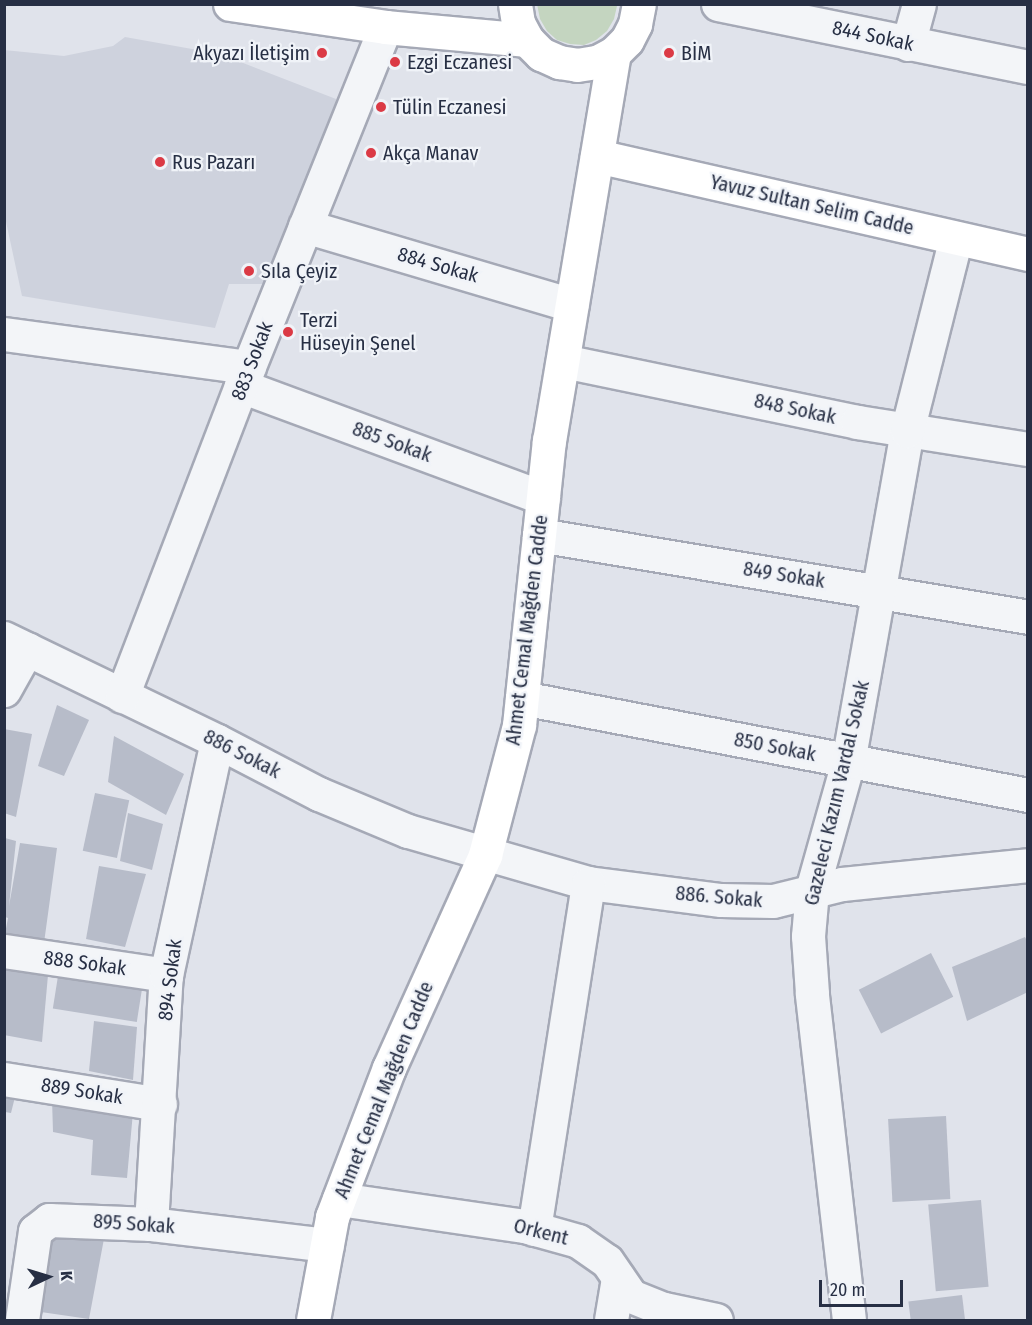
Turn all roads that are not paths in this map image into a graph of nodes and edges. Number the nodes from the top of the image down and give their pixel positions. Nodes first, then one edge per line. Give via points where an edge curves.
1 (230, 4) edge
2 (515, 4) edge
3 (639, 4) edge
4 (718, 4) edge
5 (919, 4) edge
6 (385, 27) junction
7 (527, 40) junction
8 (908, 44) junction
9 (614, 53) junction
10 (1028, 67) edge
11 (597, 156) junction
12 (304, 226) junction
13 (956, 238) junction
14 (1028, 254) edge
15 (572, 305) junction
16 (4, 334) edge
17 (563, 361) junction
18 (245, 377) junction
19 (907, 431) junction
20 (1028, 449) edge
21 (543, 498) junction
22 (539, 535) junction
23 (879, 591) junction
24 (1028, 617) edge
25 (16, 644) edge
26 (4, 690) edge
27 (122, 696) junction
28 (522, 698) junction
29 (217, 741) junction
30 (848, 762) junction
31 (1028, 795) edge
32 (485, 855) junction
33 (1028, 865) edge
34 (588, 883) junction
35 (812, 890) junction
36 (4, 951) edge
37 (166, 975) junction
38 (4, 1079) edge
39 (160, 1104) junction
40 (339, 1199) junction
41 (151, 1224) junction
42 (534, 1229) junction
43 (327, 1245) junction
44 (618, 1278) junction
45 (22, 1320) edge
46 (313, 1320) edge
47 (611, 1320) edge
48 (716, 1320) edge
49 (849, 1320) edge

1 - 6 main road
2 - 7 main road via 518,23
3 - 9 main road via 627,40
4 - 8 street, 844 Sokak
5 - 8 street
6 - 7 main road
6 - 12 street, 883 Sokak
7 - 9 main road via 541,54 578,65 597,62
8 - 10 street, 844 Sokak
9 - 11 main road, Ahmet Cemal Mağden Cadde
11 - 13 main road, Yavuz Sultan Selim Cadde
11 - 15 main road, Ahmet Cemal Mağden Cadde
12 - 15 street, 884 Sokak
12 - 18 street, 883 Sokak
13 - 14 main road, Yavuz Sultan Selim Cadde
13 - 19 street, Gazeleci Kazım Vardal Sokak
15 - 17 main road, Ahmet Cemal Mağden Cadde
16 - 18 street, 885 Sokak
17 - 19 street, 848 Sokak
17 - 21 main road, Ahmet Cemal Mağden Cadde
18 - 21 street, 885 Sokak
18 - 27 street, 883 Sokak
19 - 20 street, 848 Sokak
19 - 23 street, Gazeleci Kazım Vardal Sokak
21 - 22 main road, Ahmet Cemal Mağden Cadde
22 - 23 street, 849 Sokak
22 - 28 main road, Ahmet Cemal Mağden Cadde
23 - 24 street, 849 Sokak
23 - 30 street, Gazeleci Kazım Vardal Sokak
25 - 26 street
25 - 27 street, 886 Sokak
27 - 29 street, 886 Sokak
28 - 30 street, 850 Sokak
28 - 32 main road, Ahmet Cemal Mağden Cadde via 519,725
29 - 32 street, 886 Sokak via 329,798 408,831
29 - 37 street, 894 Sokak
30 - 31 street, 850 Sokak
30 - 35 street, Gazeleci Kazım Vardal Sokak
32 - 34 street, 886. Sokak
32 - 40 main road, Ahmet Cemal Mağden Cadde via 389,1068
33 - 35 street, 886. Sokak
34 - 35 street, 886. Sokak via 752,901 773,901
34 - 42 street
35 - 49 street, Gazeleci Kazım Vardal Sokak via 808,936 812,993
36 - 37 street, 888 Sokak
37 - 39 street, 894 Sokak
38 - 39 street, 889 Sokak
39 - 41 street, 894 Sokak
40 - 42 street, Orkent
40 - 43 main road, Ahmet Cemal Mağden Cadde
41 - 43 street, 895 Sokak
41 - 45 street, 895 Sokak via 49,1220 35,1231
42 - 44 street, Orkent via 578,1241 607,1261
43 - 46 main road, Ahmet Cemal Mağden Cadde
44 - 47 street
44 - 48 street, Orkent via 631,1296 664,1310

